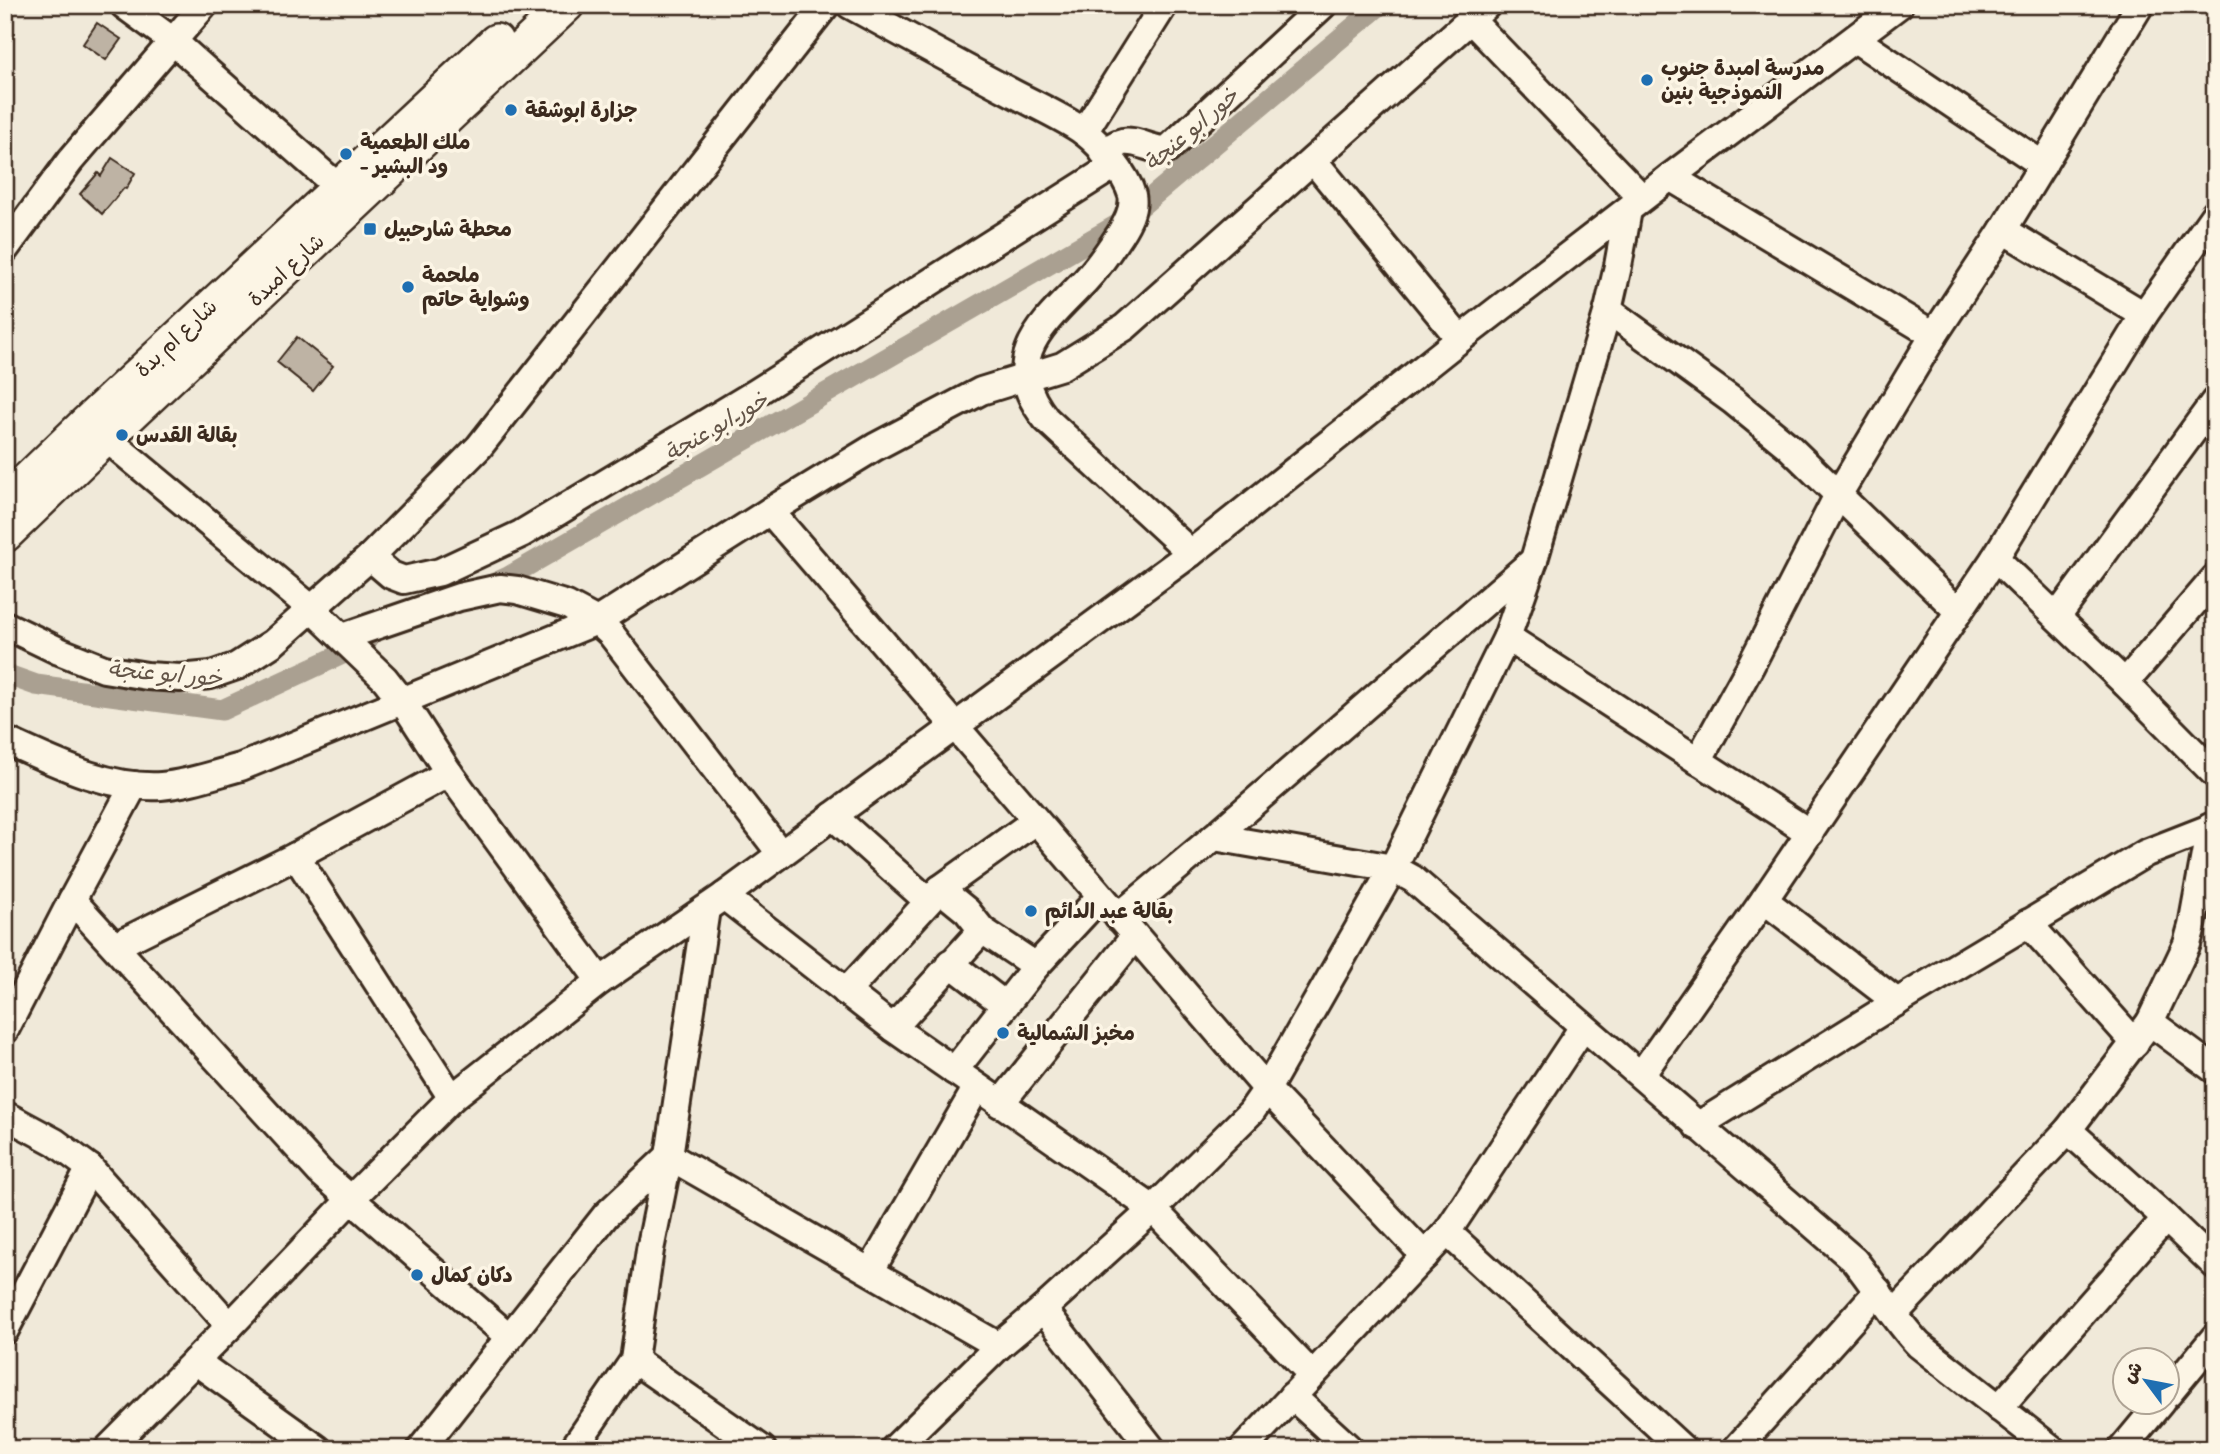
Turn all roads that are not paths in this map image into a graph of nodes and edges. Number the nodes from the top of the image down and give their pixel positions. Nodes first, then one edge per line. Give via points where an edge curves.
1 (124, 5) edge
2 (204, 5) edge
3 (533, 5) edge
4 (567, 5) edge
5 (826, 5) edge
6 (850, 5) edge
7 (1164, 5) edge
8 (1323, 5) edge
9 (2140, 5) edge
10 (1887, 9) edge
11 (1479, 12) edge
12 (1855, 39) junction
13 (173, 41) junction
14 (1084, 132) junction
15 (1109, 159) junction
16 (1313, 160) junction
17 (2043, 165) junction
18 (1670, 177) junction
19 (338, 187) junction
20 (1635, 204) junction
21 (2215, 214) edge
22 (2003, 230) junction
23 (5, 249) edge
24 (1608, 310) junction
25 (2144, 315) junction
26 (1934, 335) junction
27 (1460, 339) junction
28 (1026, 378) junction
29 (2215, 401) edge
30 (106, 438) junction
31 (1838, 495) junction
32 (5, 501) edge
33 (770, 511) junction
34 (5, 536) edge
35 (1191, 553) junction
36 (370, 557) junction
37 (1994, 558) junction
38 (1534, 560) junction
39 (2215, 578) edge
40 (312, 609) junction
41 (1958, 611) junction
42 (2057, 618) junction
43 (597, 621) junction
44 (5, 625) edge
45 (343, 637) junction
46 (1507, 637) junction
47 (2125, 683) junction
48 (403, 702) junction
49 (955, 727) junction
50 (5, 740) edge
51 (1698, 761) junction
52 (449, 773) junction
53 (2215, 774) edge
54 (134, 785) junction
55 (833, 816) junction
56 (1035, 821) junction
57 (2213, 827) edge
58 (1810, 833) junction
59 (1214, 837) junction
60 (781, 854) junction
61 (296, 856) junction
62 (1393, 868) junction
63 (934, 895) junction
64 (1100, 897) junction
65 (72, 900) junction
66 (1764, 900) junction
67 (715, 902) junction
68 (2028, 923) junction
69 (1126, 927) junction
70 (982, 930) junction
71 (115, 946) junction
72 (950, 963) junction
73 (1036, 966) junction
74 (600, 981) junction
75 (846, 992) junction
76 (12, 997) edge
77 (1897, 1002) junction
78 (1005, 1005) junction
79 (2150, 1021) junction
80 (1583, 1027) junction
81 (894, 1028) junction
82 (5, 1030) edge
83 (2135, 1043) junction
84 (2215, 1070) edge
85 (954, 1072) junction
86 (1641, 1075) junction
87 (977, 1087) junction
88 (1267, 1089) junction
89 (452, 1097) junction
90 (1000, 1104) junction
91 (5, 1115) edge
92 (1697, 1126) junction
93 (2068, 1130) junction
94 (669, 1156) junction
95 (90, 1168) junction
96 (350, 1200) junction
97 (1153, 1209) junction
98 (2166, 1218) junction
99 (1447, 1232) junction
100 (1426, 1256) junction
101 (2215, 1265) edge
102 (871, 1270) junction
103 (1878, 1291) junction
104 (1043, 1309) junction
105 (1894, 1314) junction
106 (230, 1326) junction
107 (5, 1330) edge
108 (509, 1337) junction
109 (2215, 1337) edge
110 (999, 1346) junction
111 (634, 1360) junction
112 (195, 1361) junction
113 (1312, 1375) junction
114 (2182, 1377) edge
115 (1292, 1396) junction
116 (1999, 1408) junction
117 (2149, 1416) edge
118 (1675, 1447) edge
119 (108, 1449) edge
120 (318, 1449) edge
121 (421, 1449) edge
122 (573, 1449) edge
123 (762, 1449) edge
124 (894, 1449) edge
125 (1152, 1449) edge
126 (1243, 1449) edge
127 (1350, 1449) edge
128 (1736, 1449) edge
129 (2052, 1449) edge
130 (2122, 1449) edge

1 - 13 street
2 - 13 street
3 - 19 main road, شارع ام بدة
4 - 30 main road, شارع امبدة
5 - 36 street via 506,416
6 - 14 street
7 - 14 street
8 - 15 street via 1167,150 1121,142
9 - 17 street
10 - 12 street
11 - 16 street
11 - 20 street
12 - 17 street
12 - 18 street
13 - 19 street
13 - 23 street via 70,161
14 - 15 street
15 - 28 street via 1123,174 1133,206 1105,258 1034,336 1025,361
15 - 36 street via 754,394 521,534 440,572 404,580
16 - 27 street
16 - 28 street via 1125,327 1062,366
17 - 22 street
18 - 20 street
18 - 26 street
19 - 32 main road, شارع ام بدة
20 - 24 street
20 - 27 street
21 - 25 street
22 - 25 street
22 - 26 street
24 - 31 street via 1750,414
24 - 38 street
25 - 37 street
26 - 31 street
27 - 35 street
28 - 33 street via 962,400
28 - 35 street via 1035,405 1046,419
29 - 42 street
30 - 34 main road, شارع امبدة
30 - 40 street
31 - 41 street
31 - 51 street
33 - 43 street
33 - 49 street
35 - 49 street
36 - 40 street
37 - 41 street
37 - 42 street
38 - 46 street
38 - 59 street
39 - 47 street
40 - 44 street via 274,643 237,666 198,677 147,676 104,668
40 - 45 street
41 - 58 street
42 - 47 street
43 - 45 street via 544,597 499,588
43 - 48 street
43 - 60 street
45 - 48 street
46 - 51 street
46 - 62 street
47 - 53 street
48 - 52 street
48 - 54 street via 241,767 187,782
49 - 55 street
49 - 56 street
50 - 54 street via 71,769
51 - 58 street
52 - 61 street
52 - 74 street
54 - 65 street
55 - 60 street
55 - 63 street
56 - 63 street
56 - 64 street
57 - 68 street via 2146,853
57 - 79 street via 2187,944
58 - 66 street
59 - 62 street
59 - 69 street
60 - 67 street
61 - 71 street
61 - 89 street
62 - 80 street via 1427,890
62 - 88 street
63 - 70 street via 967,911
63 - 75 street
64 - 69 street
64 - 73 street
65 - 71 street
65 - 76 street
66 - 77 street
66 - 86 street
67 - 74 street
67 - 75 street
67 - 94 street
68 - 77 street
68 - 83 street
69 - 88 street
69 - 90 street
70 - 72 street
70 - 73 street
71 - 96 street
72 - 78 street
72 - 81 street
73 - 78 street
74 - 89 street
75 - 81 street
76 - 82 street
77 - 92 street
78 - 85 street
79 - 83 street
79 - 84 street
80 - 86 street
80 - 99 street
81 - 85 street
83 - 93 street
85 - 87 street
86 - 92 street
87 - 90 street
87 - 102 street
88 - 97 street via 1251,1112
88 - 100 street
89 - 96 street
90 - 97 street
91 - 95 street via 55,1142
92 - 103 street via 1854,1260
93 - 98 street
93 - 105 street
94 - 102 street
94 - 108 street via 606,1215
94 - 111 street
95 - 106 street
95 - 107 street
96 - 106 street
96 - 108 street
97 - 104 street
97 - 113 street
98 - 101 street
98 - 116 street
99 - 100 street
99 - 118 street
100 - 113 street
102 - 110 street
103 - 105 street
103 - 128 street
104 - 110 street
104 - 125 street
105 - 116 street via 1919,1345
106 - 112 street
108 - 121 street
109 - 114 street
110 - 124 street
111 - 122 street
111 - 123 street
112 - 119 street
112 - 120 street
113 - 115 street
115 - 126 street
115 - 127 street
116 - 129 street
117 - 130 street

